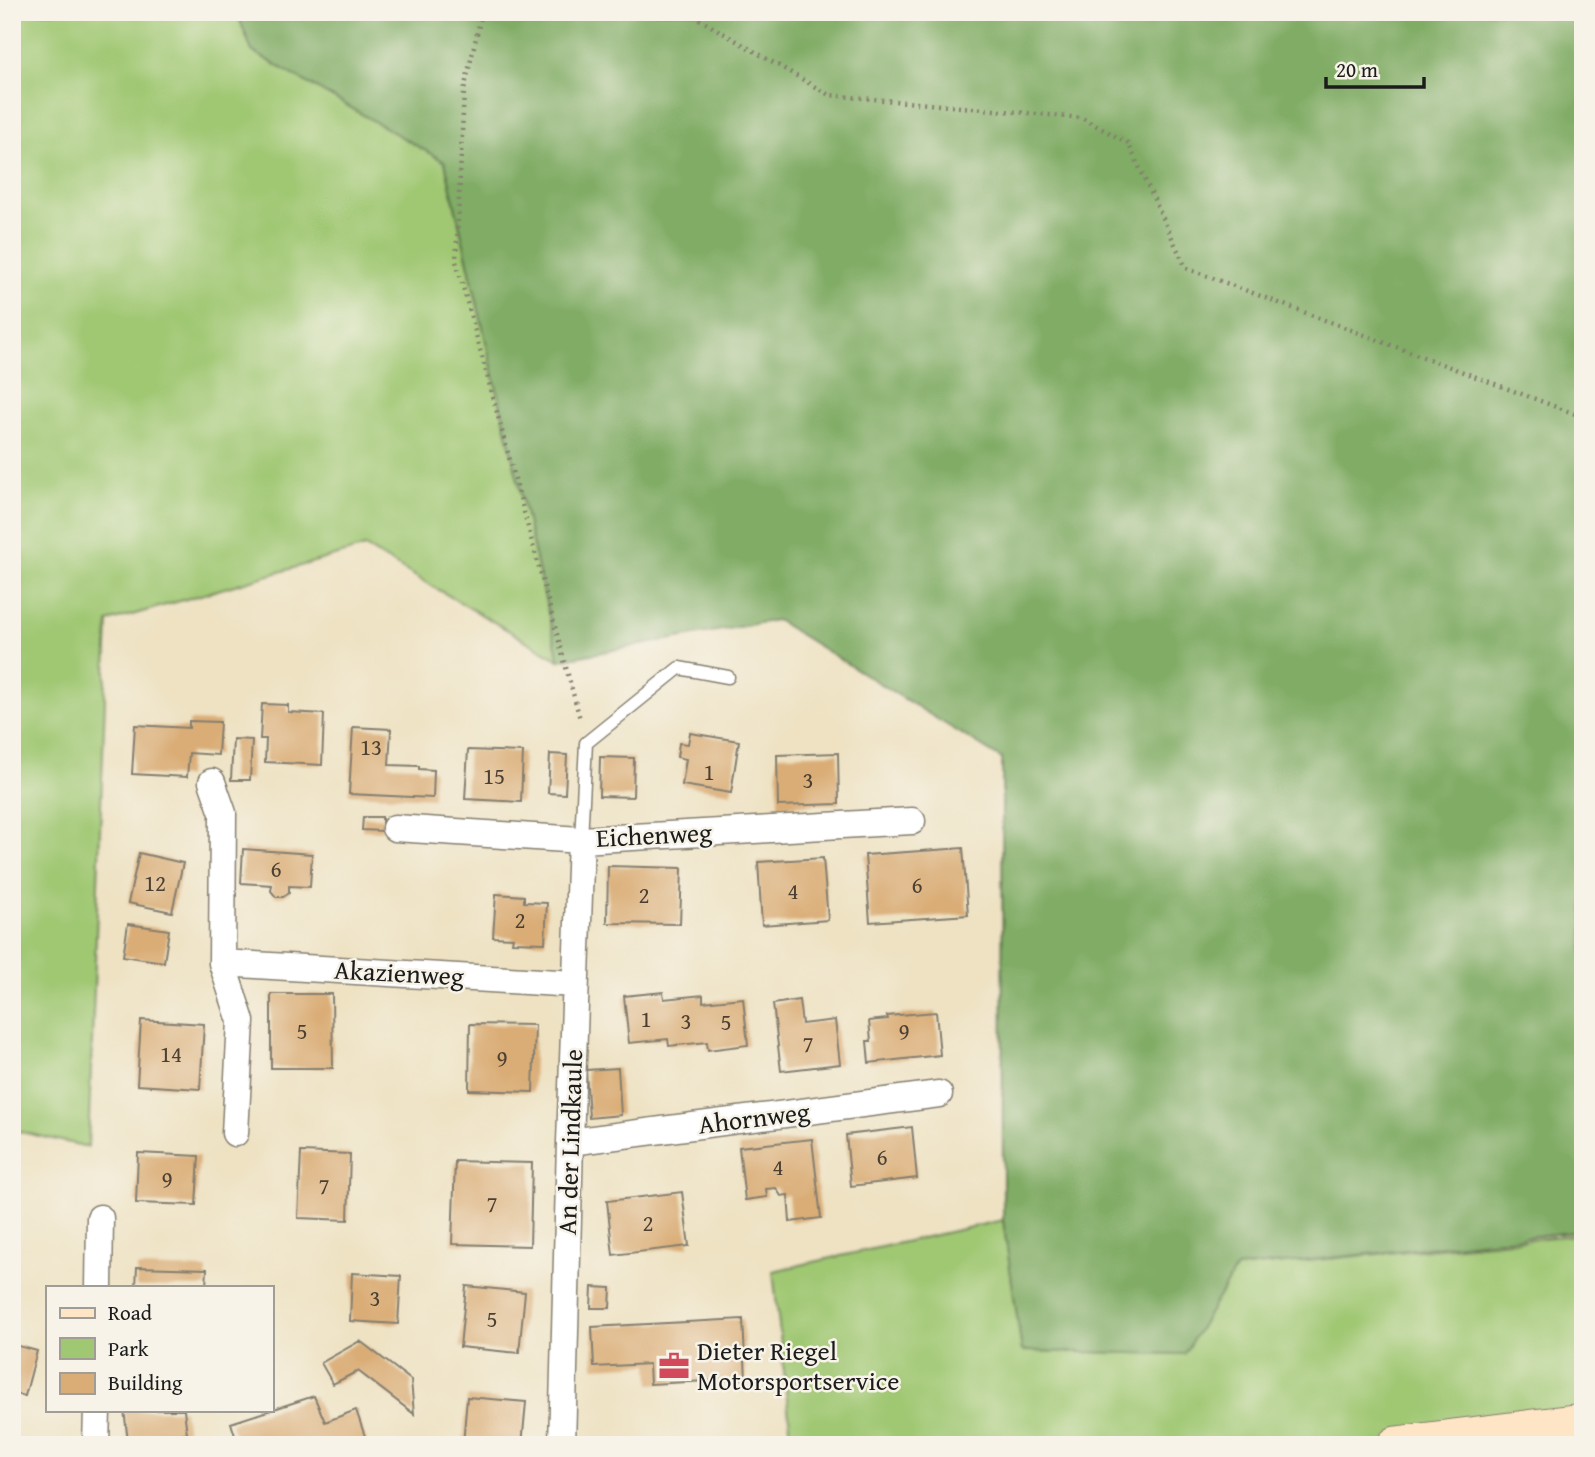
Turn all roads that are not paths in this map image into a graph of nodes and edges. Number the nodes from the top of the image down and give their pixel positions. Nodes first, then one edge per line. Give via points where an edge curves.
1 (728, 677) dead end
2 (212, 782) dead end
3 (912, 821) dead end
4 (395, 828) dead end
5 (581, 840) junction
6 (222, 963) junction
7 (575, 984) junction
8 (939, 1094) dead end
9 (235, 1133) dead end
10 (570, 1142) junction
11 (100, 1218) dead end
12 (99, 1286) edge
13 (97, 1412) edge
14 (1583, 1422) edge
15 (96, 1445) edge
16 (562, 1445) edge
17 (1396, 1445) edge

1 - 5 lane via 679,668 586,743
2 - 6 street via 223,813
3 - 5 street, Eichenweg
4 - 5 street, Eichenweg
5 - 7 street, An der Lindkaule
6 - 7 street, Akazienweg
6 - 9 street via 241,1021
7 - 10 street, An der Lindkaule
8 - 10 street, Ahornweg
10 - 16 street, An der Lindkaule
11 - 12 street
13 - 15 street
14 - 17 main road

